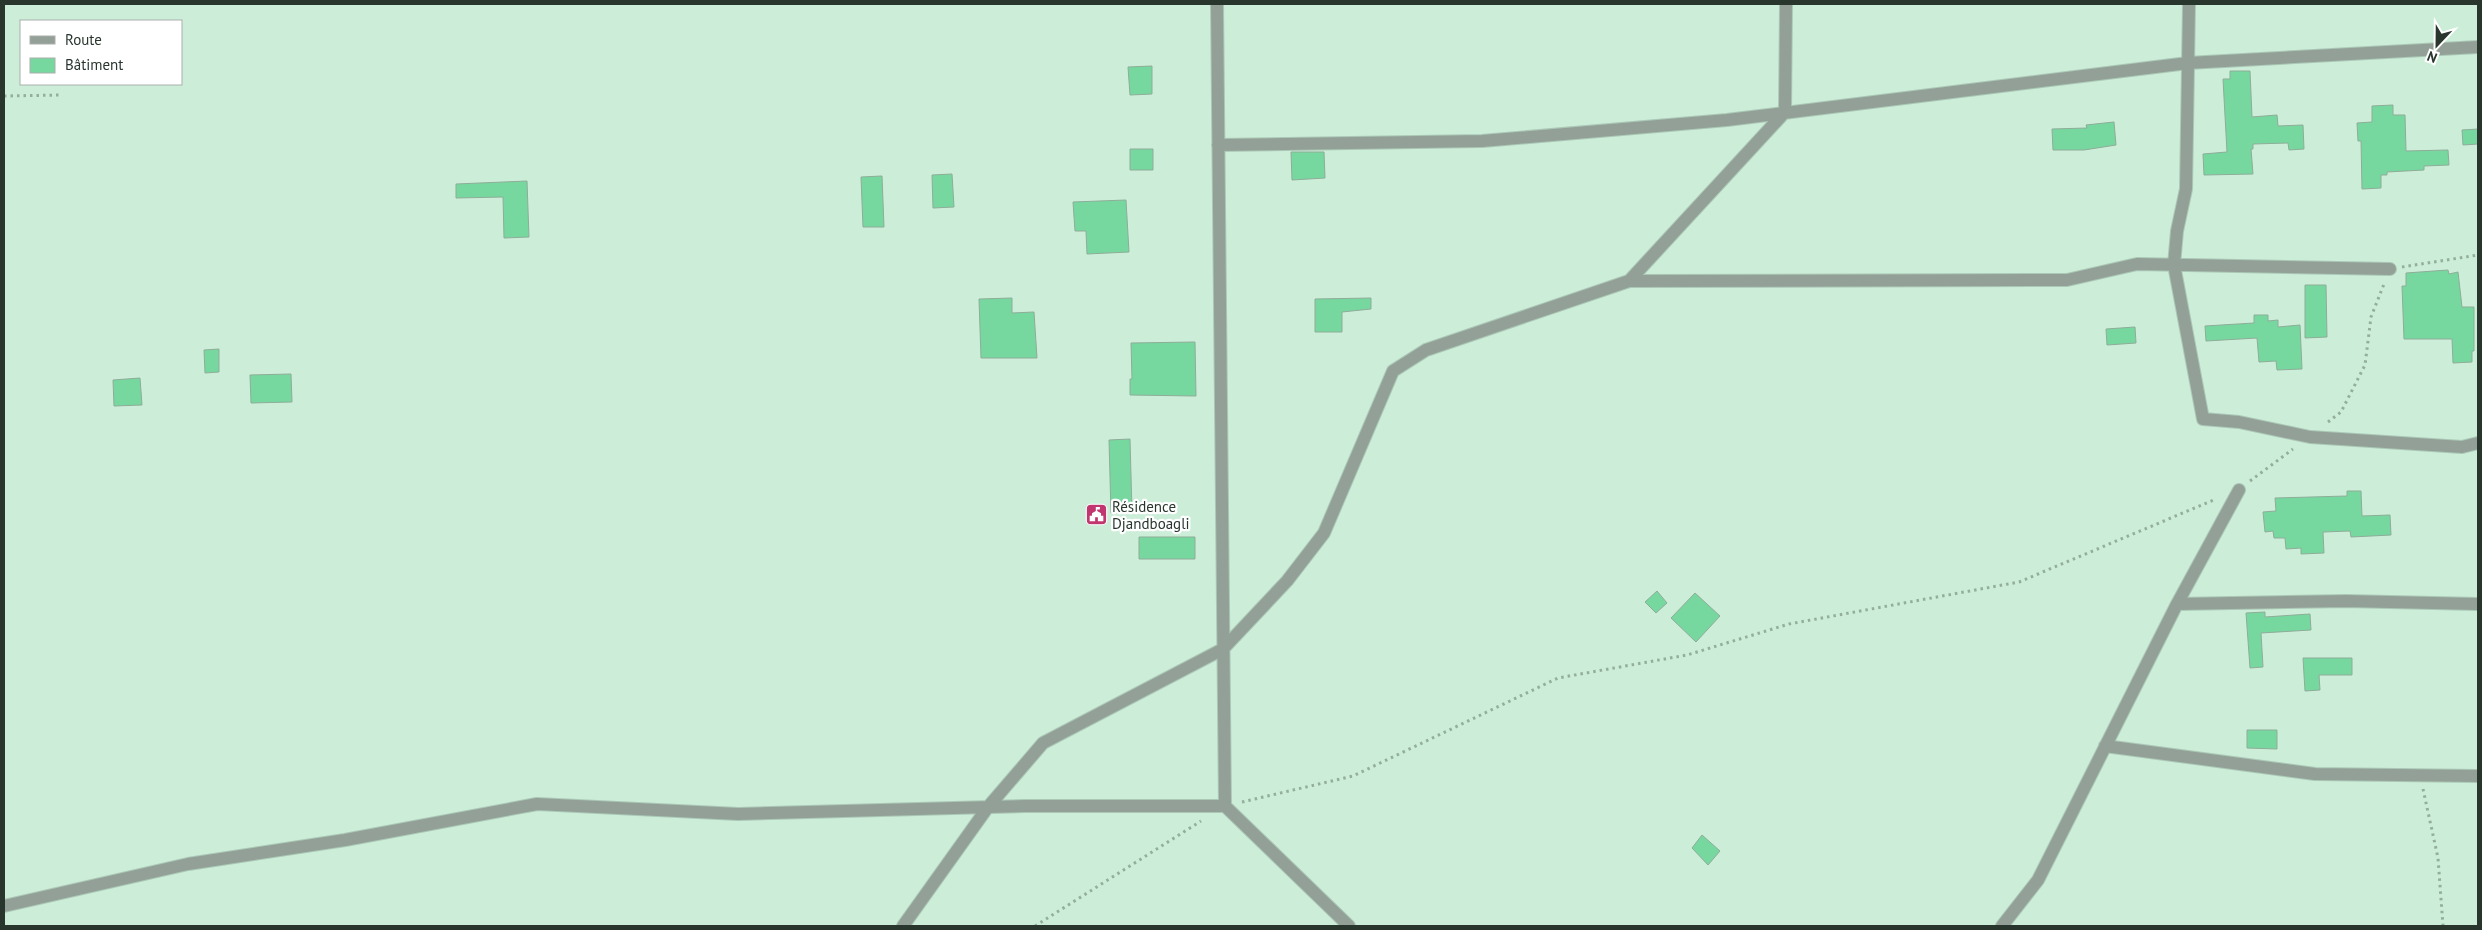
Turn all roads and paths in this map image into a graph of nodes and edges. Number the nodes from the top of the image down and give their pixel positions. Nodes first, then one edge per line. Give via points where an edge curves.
1 (1217, 4) edge
2 (1786, 4) edge
3 (2189, 4) edge
4 (2478, 47) edge
5 (2188, 63) junction
6 (61, 95) dead end
7 (4, 96) edge
8 (1786, 112) junction
9 (1218, 145) junction
10 (2478, 255) edge
11 (2174, 265) junction
12 (2390, 269) junction
13 (1629, 281) junction
14 (2310, 437) junction
15 (2478, 443) edge
16 (2239, 490) junction
17 (2177, 604) junction
18 (2478, 604) edge
19 (1223, 649) junction
20 (2105, 746) junction
21 (2477, 772) edge
22 (2420, 776) junction
23 (1225, 806) junction
24 (988, 807) junction
25 (4, 906) edge
26 (902, 926) edge
27 (1035, 926) edge
28 (1349, 926) edge
29 (2002, 926) edge
30 (2443, 926) edge

1 - 9 street
2 - 8 street
3 - 5 street
4 - 5 street
5 - 8 street
5 - 11 street via 2186,189
6 - 7 path
8 - 9 street via 1482,141
8 - 13 street
9 - 19 street
10 - 12 path
11 - 12 street
11 - 13 street via 2137,264 2067,280
11 - 14 street via 2203,419 2239,422
12 - 14 path via 2371,317 2365,365 2341,412
13 - 19 street via 1426,350 1393,371 1324,533 1288,581
14 - 15 street via 2462,447
14 - 16 path
16 - 17 street
16 - 23 path via 2019,582 1789,624 1687,655 1558,678 1353,776
17 - 18 street via 2346,601
17 - 20 street
19 - 23 street
19 - 24 street via 1043,743
20 - 22 street via 2315,774
20 - 29 street via 2038,880
21 - 22 street
22 - 30 path via 2438,858
23 - 24 street
23 - 27 path
23 - 28 street
24 - 25 street via 738,814 537,804 345,840 188,864
24 - 26 street

